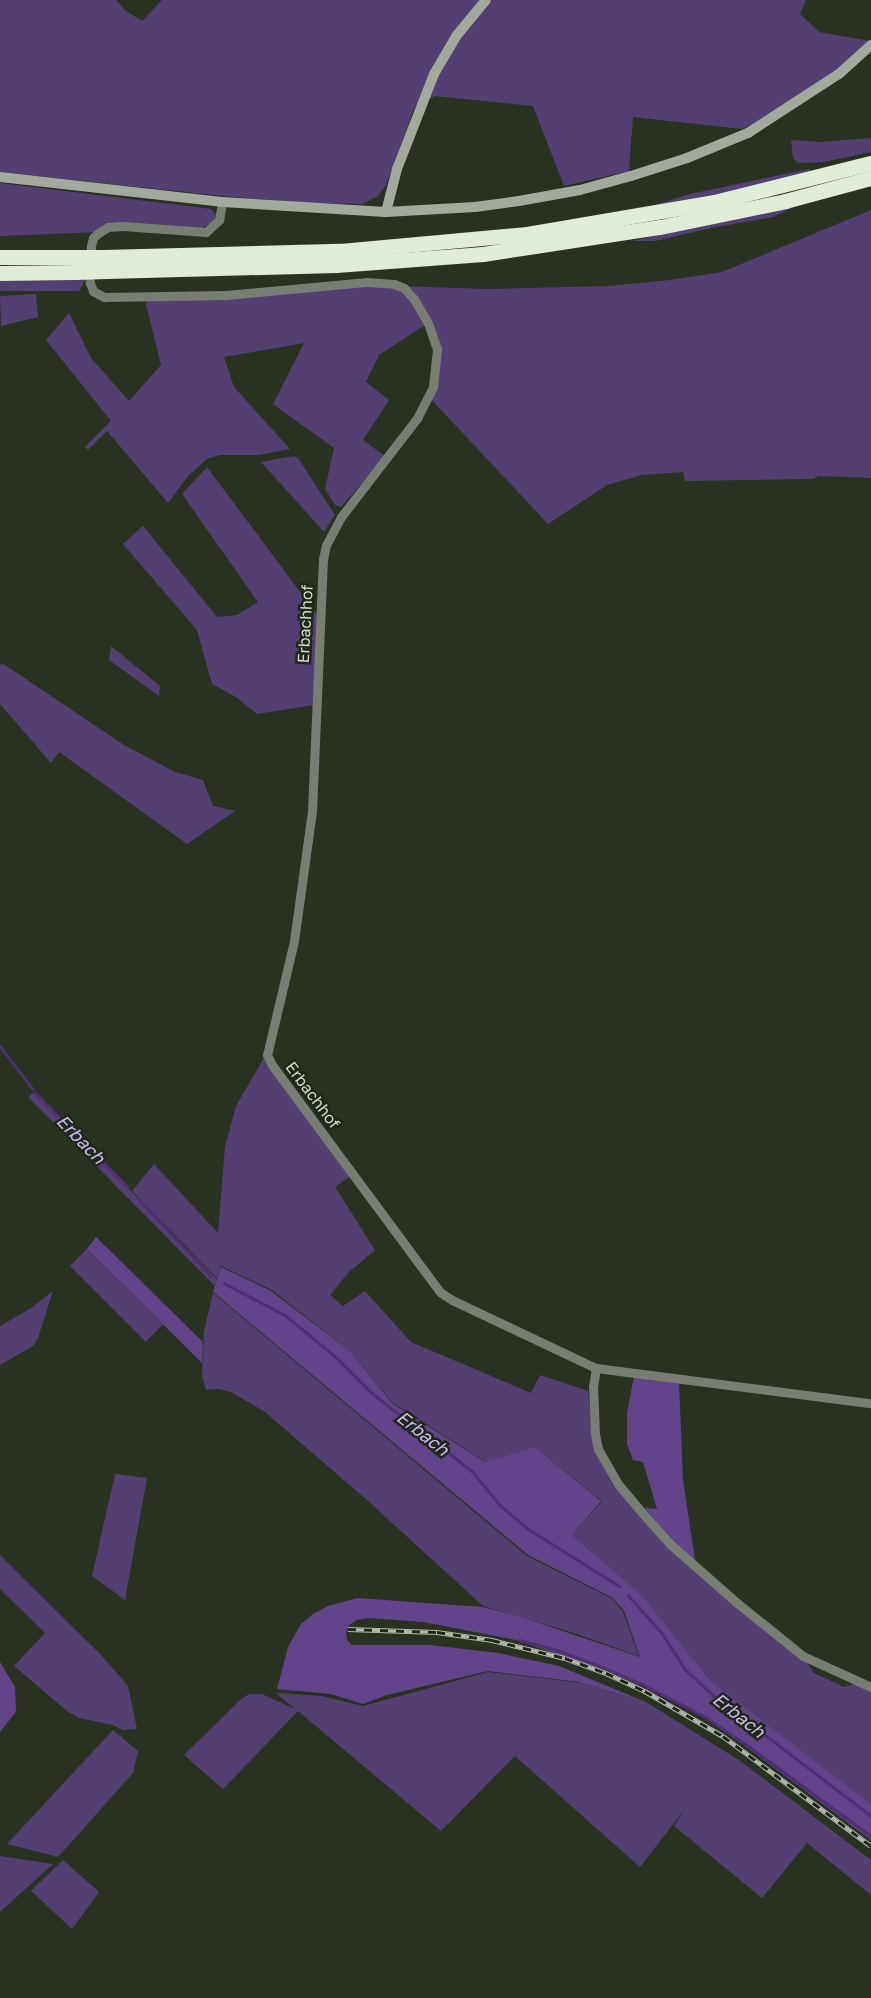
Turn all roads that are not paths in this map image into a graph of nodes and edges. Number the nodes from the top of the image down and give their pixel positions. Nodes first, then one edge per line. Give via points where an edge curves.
1 (486, 0) edge
2 (871, 45) edge
3 (871, 163) edge
4 (0, 176) edge
5 (871, 178) edge
6 (222, 202) junction
7 (386, 212) junction
8 (0, 257) edge
9 (77, 264) junction
10 (105, 264) junction
11 (0, 273) edge
12 (596, 1368) junction
13 (871, 1403) edge
14 (871, 1687) edge

1 - 7 street via 457,35 434,74 397,169
2 - 7 street via 839,74 764,124 687,158 571,191 475,207
3 - 10 highway via 714,202 527,234 340,251
4 - 6 street
5 - 10 highway via 699,220 493,253 336,265
6 - 7 street
6 - 12 street, Erbachhof via 219,220 206,232 122,226 108,227 97,234 92,238 91,246 90,283 93,291 104,297 226,295 367,282 394,284 404,288 414,299 428,323 437,349 433,387 418,417 341,517 326,546 312,811 294,941 268,1055 440,1292
8 - 9 highway
9 - 10 highway, bridge
9 - 11 highway
12 - 13 street
12 - 14 street via 593,1386 598,1449 618,1484 644,1515 670,1544 728,1596 803,1656

